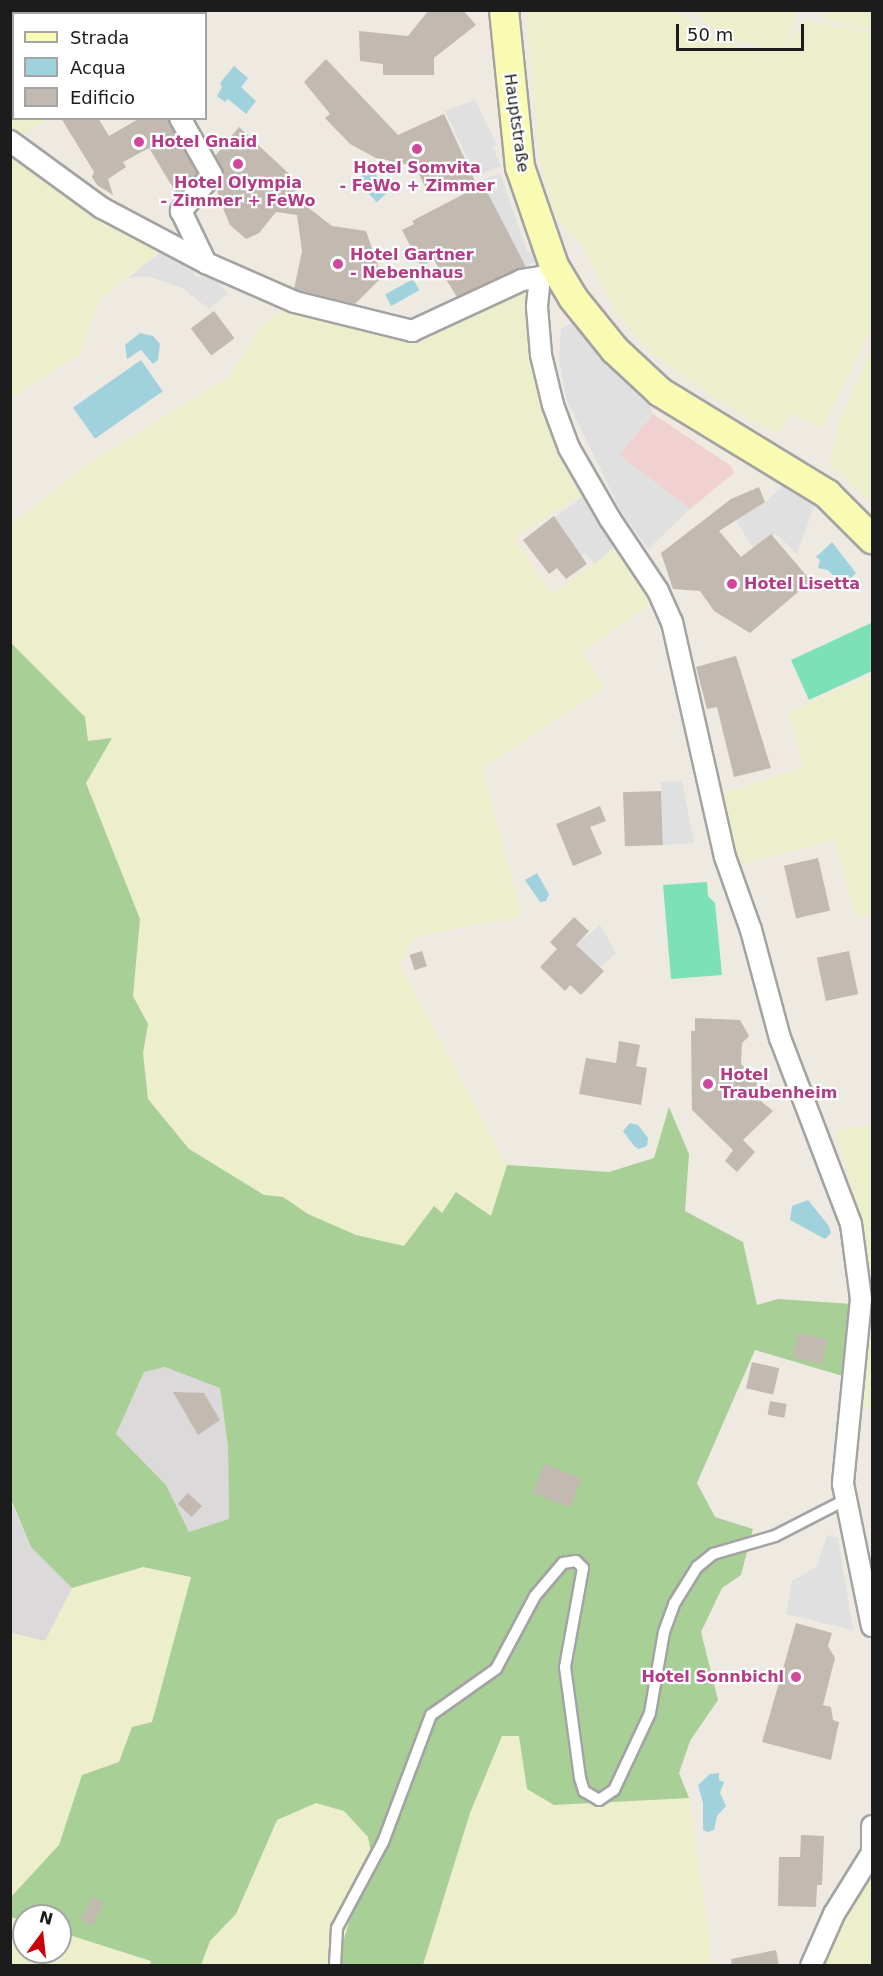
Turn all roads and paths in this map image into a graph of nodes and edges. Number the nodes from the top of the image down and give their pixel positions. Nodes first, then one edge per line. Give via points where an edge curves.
1 (504, 10) edge
2 (181, 120) edge
3 (10, 141) edge
4 (206, 263) junction
5 (547, 272) junction
6 (873, 539) edge
7 (845, 1500) junction
8 (873, 1626) edge
9 (873, 1826) edge
10 (871, 1857) edge
11 (335, 1965) edge
12 (811, 1965) edge

1 - 5 street, Hauptstraße via 520,167
2 - 4 street via 212,175 181,211
3 - 4 street via 102,208
4 - 5 street via 286,300 412,331
5 - 6 street, Hauptstraße via 639,374 684,409 827,494
5 - 7 street via 538,316 553,405 570,447 610,519 658,591 672,622 725,857 752,930 780,1038 851,1224 861,1299 847,1434
7 - 8 street
7 - 11 lane via 775,1536 713,1554 697,1567 674,1604 664,1632 650,1713 614,1790 599,1800 584,1791 580,1778 565,1667 583,1568 576,1562 563,1563 535,1596 496,1669 431,1715 383,1842 337,1928
9 - 10 street
10 - 12 street via 834,1914

